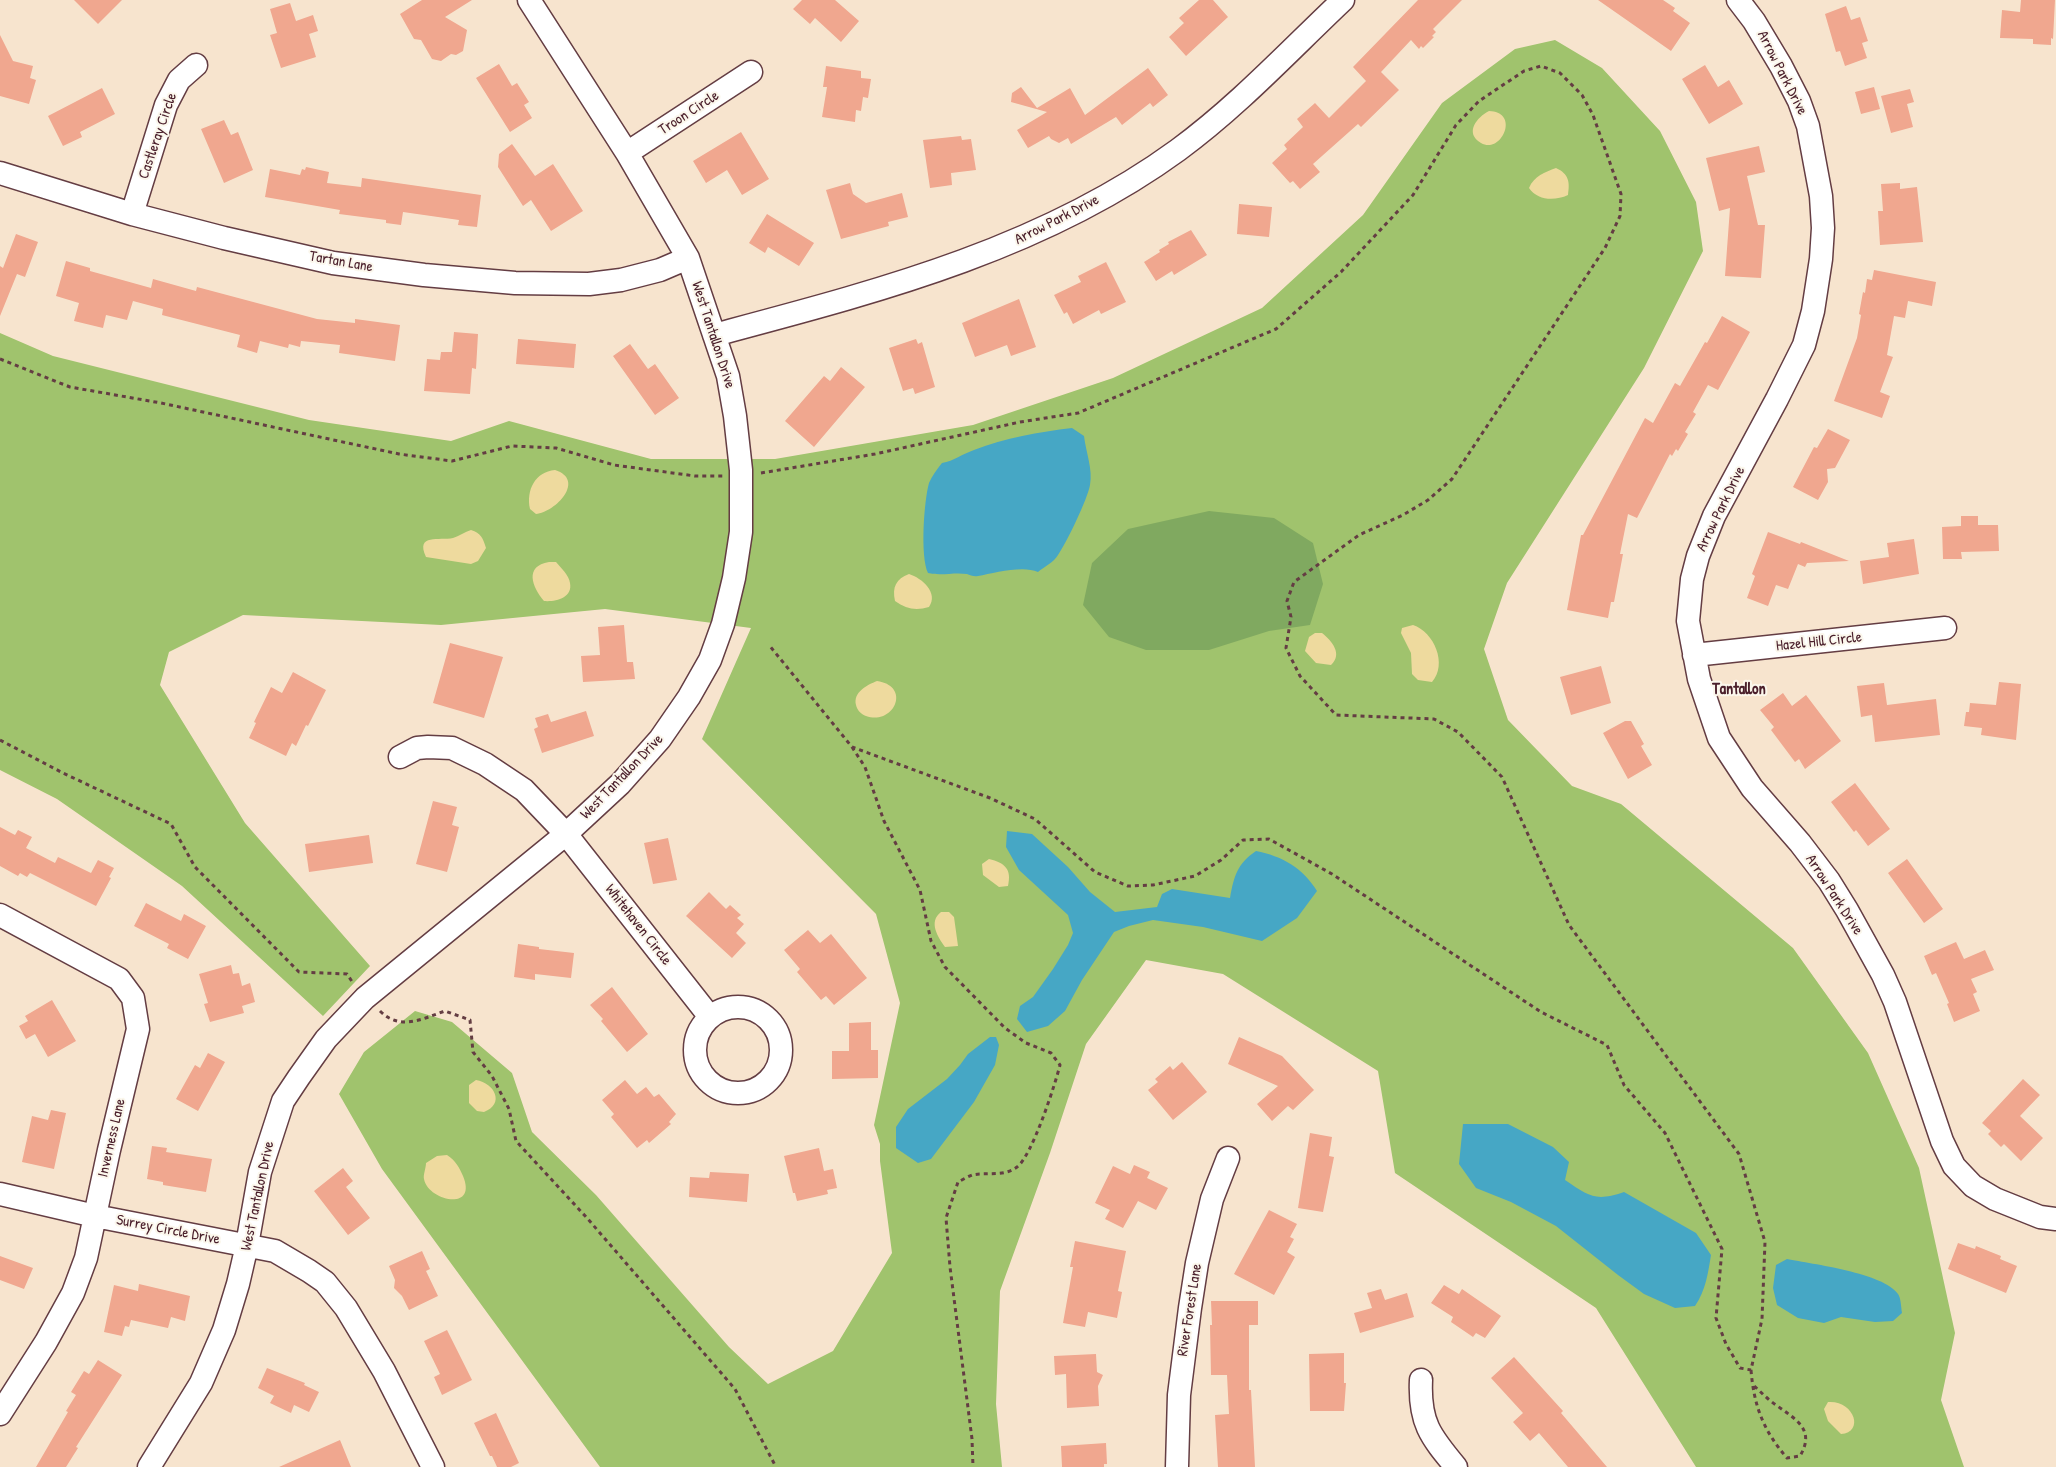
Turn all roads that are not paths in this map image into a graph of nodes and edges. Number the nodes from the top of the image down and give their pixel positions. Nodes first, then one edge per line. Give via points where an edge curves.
1 (529, 0) edge
2 (1343, 0) edge
3 (1738, 0) edge
4 (196, 65) dead end
5 (751, 72) dead end
6 (627, 153) junction
7 (0, 173) edge
8 (132, 214) junction
9 (688, 258) junction
10 (714, 335) junction
11 (1945, 628) dead end
12 (1694, 655) junction
13 (400, 757) dead end
14 (566, 834) junction
15 (0, 915) edge
16 (710, 1017) dead end
17 (1228, 1158) dead end
18 (0, 1194) edge
19 (95, 1216) junction
20 (2056, 1219) edge
21 (247, 1245) junction
22 (1421, 1380) dead end
23 (0, 1414) edge
24 (149, 1467) edge
25 (433, 1467) edge
26 (1177, 1467) edge
27 (1456, 1467) edge

1 - 6 street, West Tantallon Drive
2 - 10 street, Arrow Park Drive via 1214,122 1177,151 1078,212 1001,248 956,264
3 - 12 street, Arrow Park Drive via 1782,66 1808,126 1821,196 1822,259 1804,345 1714,516 1698,556 1688,621
4 - 8 street, Castleray Circle via 179,80 166,105
5 - 6 street, Troon Circle
6 - 9 street, West Tantallon Drive
7 - 8 street, Tartan Lane
8 - 9 street, Tartan Lane via 333,263 515,283 589,284 621,280 660,270
9 - 10 street, West Tantallon Drive
10 - 14 street, West Tantallon Drive via 728,376 741,476 741,532 723,624 710,660 660,740 620,784
11 - 12 street, Hazel Hill Circle
12 - 20 street, Arrow Park Drive via 1719,738 1752,788 1829,881 1883,975 1942,1141 1954,1166 1974,1186 1995,1198 2040,1217
13 - 14 street, Whitehaven Circle via 417,748 428,747 452,748 471,756 524,790
14 - 16 street, Whitehaven Circle
14 - 21 street, West Tantallon Drive via 365,998 326,1039 283,1102 260,1172
15 - 19 street, Inverness Lane via 120,979 133,998 138,1029
17 - 26 street, River Forest Lane via 1212,1199 1197,1263 1179,1395
18 - 19 street, Surrey Circle Drive
19 - 21 street, Surrey Circle Drive
19 - 23 street, Inverness Lane via 86,1258 73,1294
21 - 24 street, West Tantallon Drive via 224,1330 202,1383
21 - 25 street, Surrey Circle Drive via 275,1251 325,1282 337,1295 384,1372
22 - 27 street via 1420,1406 1426,1424 1436,1443

